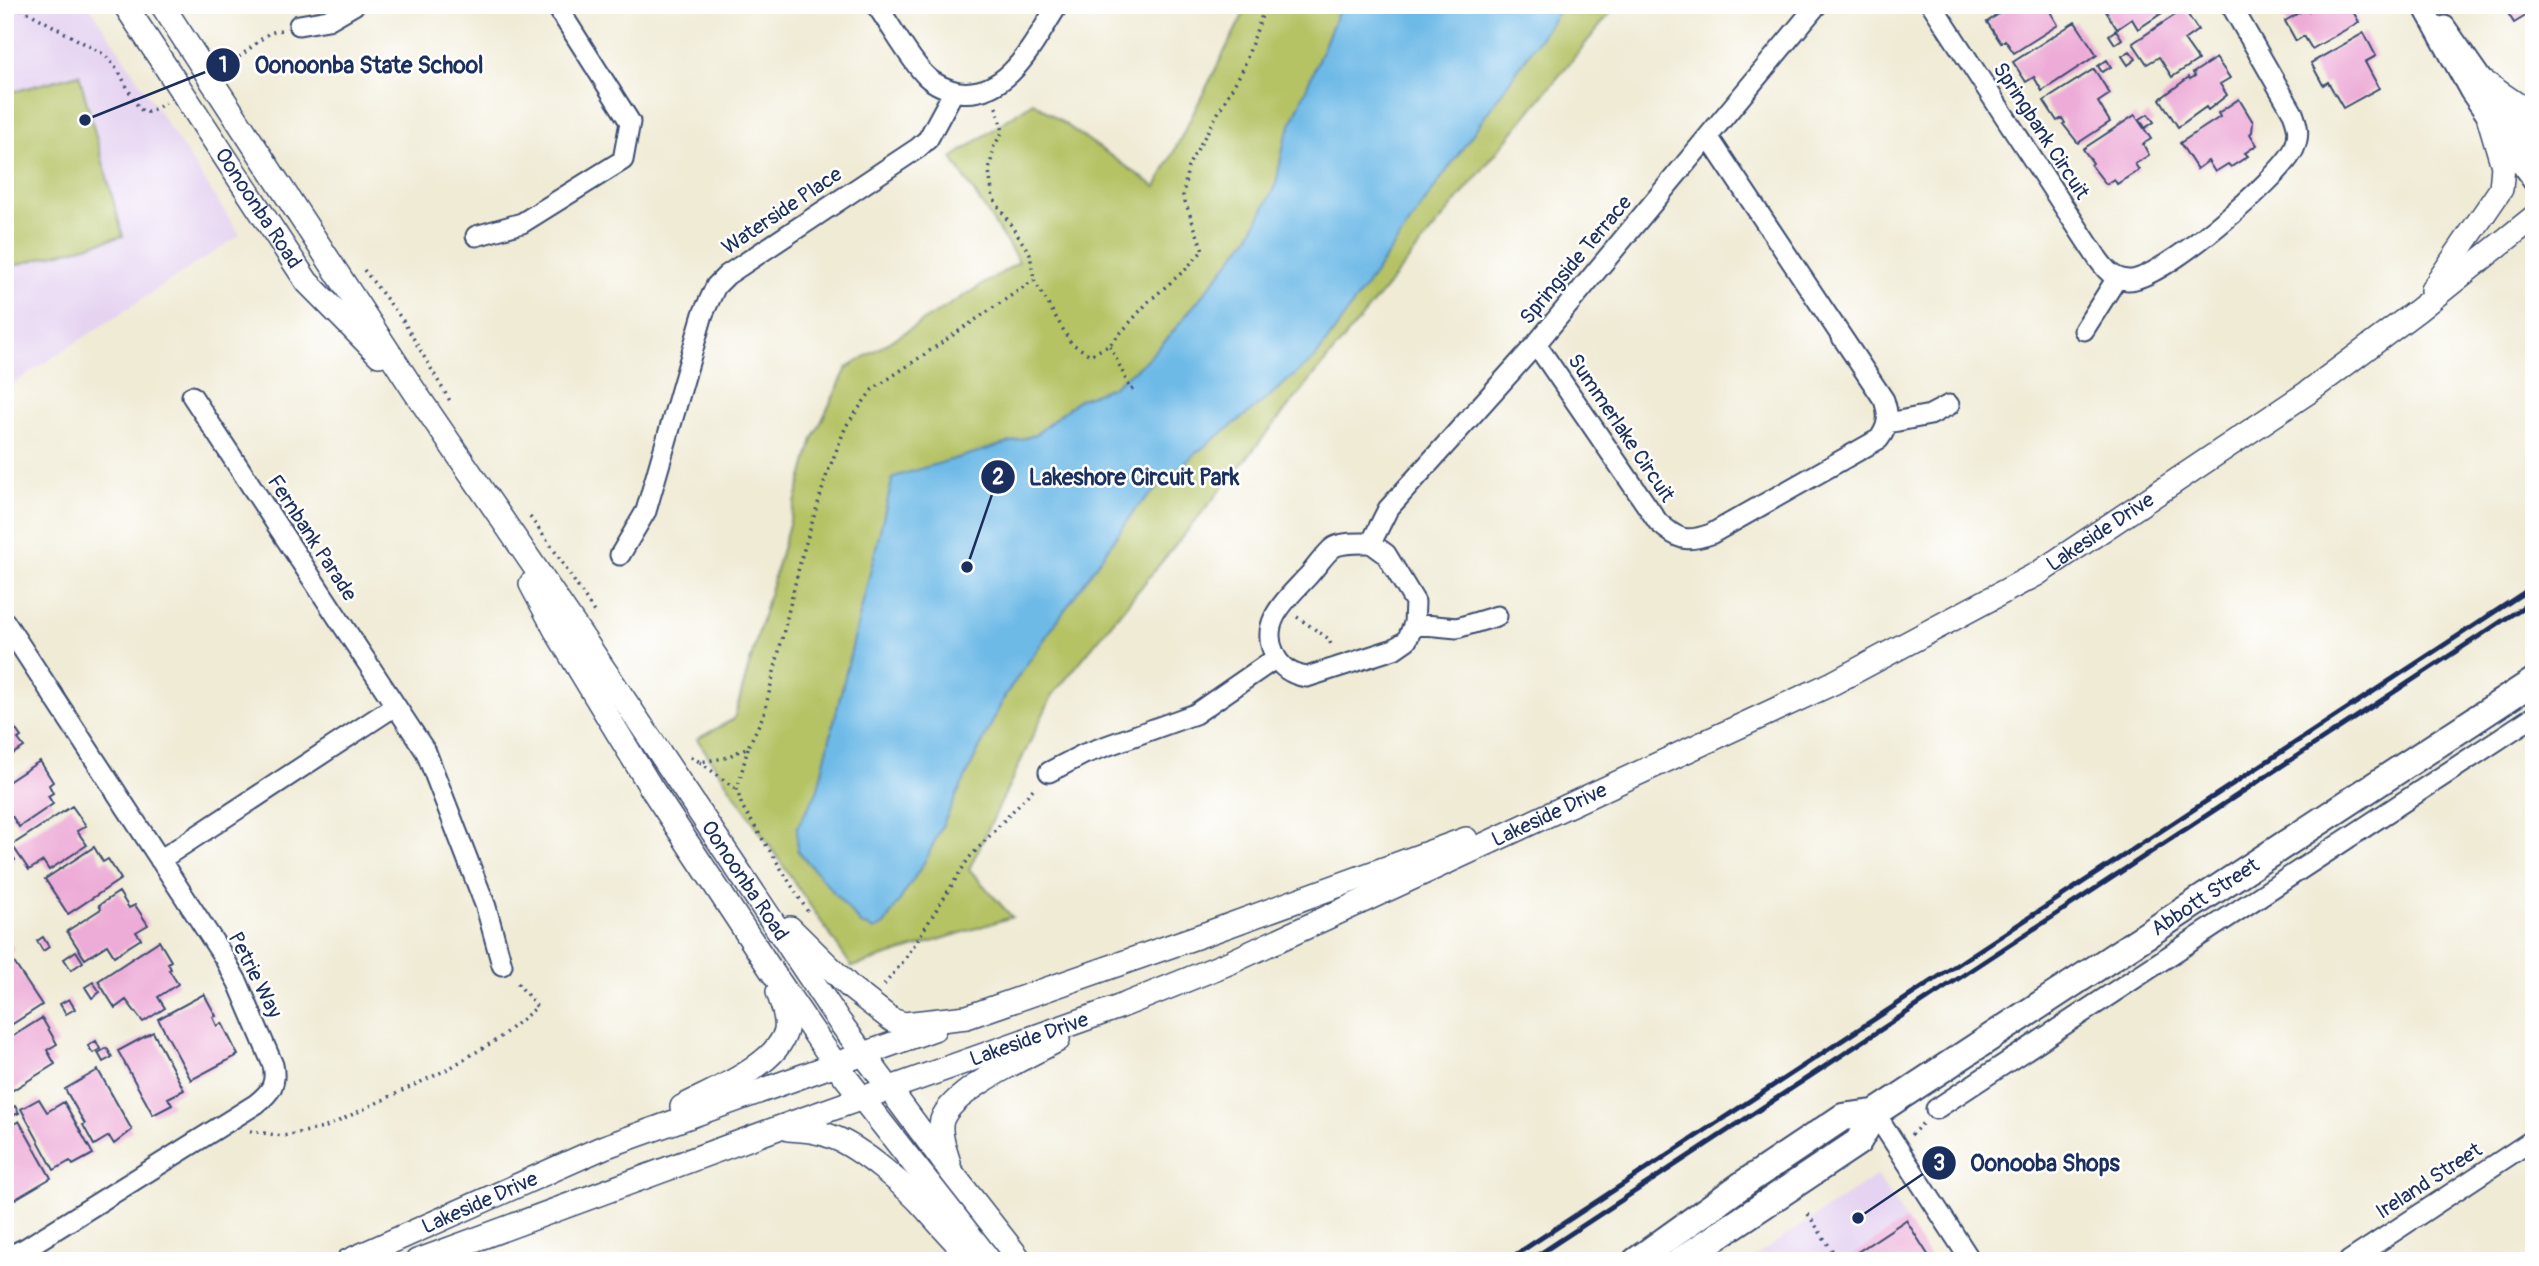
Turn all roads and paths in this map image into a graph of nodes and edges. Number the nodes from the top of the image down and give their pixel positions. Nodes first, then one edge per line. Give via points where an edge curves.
1 (15, 5) edge
2 (125, 5) edge
3 (162, 5) edge
4 (354, 5) edge
5 (556, 5) edge
6 (876, 5) edge
7 (1058, 5) edge
8 (1270, 5) edge
9 (1817, 5) edge
10 (1932, 5) edge
11 (2231, 5) edge
12 (2421, 5) edge
13 (2430, 5) edge
14 (299, 25) joint
15 (235, 76) dead end
16 (2487, 84) junction
17 (989, 89) junction
18 (954, 91) junction
19 (162, 105) dead end
20 (2534, 116) edge
21 (2489, 119) junction
22 (1709, 138) junction
23 (2534, 153) edge
24 (2534, 183) edge
25 (2534, 217) edge
26 (476, 236) dead end
27 (360, 265) dead end
28 (2117, 278) junction
29 (1034, 280) junction
30 (2418, 310) junction
31 (2084, 330) dead end
32 (1535, 344) junction
33 (1110, 345) junction
34 (1135, 387) dead end
35 (415, 392) junction
36 (192, 396) dead end
37 (451, 402) dead end
38 (1949, 405) dead end
39 (1888, 423) junction
40 (481, 492) junction
41 (530, 517) dead end
42 (1371, 543) junction
43 (620, 555) dead end
44 (1281, 606) junction
45 (1497, 616) dead end
46 (598, 618) dead end
47 (5, 622) edge
48 (1414, 624) junction
49 (1276, 658) junction
50 (1338, 668) junction
51 (2534, 681) edge
52 (395, 706) junction
53 (2534, 716) edge
54 (748, 747) junction
55 (683, 753) dead end
56 (700, 762) junction
57 (2403, 766) junction
58 (1049, 772) joint
59 (1625, 781) junction
60 (737, 790) junction
61 (2419, 791) junction
62 (2264, 857) junction
63 (160, 860) junction
64 (731, 860) junction
65 (2282, 881) junction
66 (811, 917) dead end
67 (2113, 956) junction
68 (502, 965) joint
69 (769, 967) junction
70 (2130, 981) junction
71 (878, 992) dead end
72 (1119, 1007) junction
73 (967, 1017) junction
74 (1969, 1050) junction
75 (864, 1055) junction
76 (836, 1065) junction
77 (1986, 1075) junction
78 (890, 1090) junction
79 (863, 1099) junction
80 (1936, 1109) joint
81 (1875, 1113) junction
82 (778, 1128) junction
83 (240, 1136) dead end
84 (2534, 1139) edge
85 (1896, 1145) junction
86 (604, 1147) junction
87 (952, 1173) junction
88 (1808, 1214) dead end
89 (5, 1258) edge
90 (348, 1261) edge
91 (417, 1261) edge
92 (975, 1261) edge
93 (989, 1261) edge
94 (1021, 1261) edge
95 (1636, 1261) edge
96 (1680, 1261) edge
97 (1839, 1261) edge
98 (1971, 1261) edge
99 (2349, 1261) edge

1 - 19 path via 104,55 144,112
2 - 35 street, Oonoonba Road via 307,282
3 - 35 street, Oonoonba Road
4 - 14 street via 328,20
5 - 26 street via 631,122 623,160 522,223
6 - 18 street via 926,76
7 - 17 street via 1018,65
8 - 33 path via 1243,69 1188,166 1182,196 1203,250
9 - 22 street, Springside Terrace
10 - 28 street, Springbank Circuit via 2098,259
11 - 28 street via 2293,113 2299,129 2293,151 2285,164 2206,237 2144,277
12 - 21 street
13 - 16 street
14 - 15 path via 269,33 228,65
16 - 20 street
16 - 23 street
17 - 18 street
17 - 29 path via 1003,126 991,160 990,186 999,209 1030,254
18 - 43 street, Waterside Place via 928,139 918,148 716,286 646,511
21 - 24 street
21 - 30 street via 2503,166 2501,188
22 - 32 street, Springside Terrace
22 - 39 street via 1884,400
25 - 30 street, Lakeside Drive
27 - 37 path via 402,319
28 - 31 street
29 - 33 path via 1071,343 1090,355
29 - 54 path via 872,390 846,426 801,559 764,714
30 - 59 street, Lakeside Drive via 2307,393 2037,574 1833,683
32 - 39 street, Summerlake Circuit via 1658,522 1680,538 1711,534 1879,439
32 - 42 street, Springside Terrace via 1388,509
33 - 34 path via 1131,390
35 - 40 street, Oonoonba Road
36 - 52 street, Fernbank Parade
38 - 39 street via 1930,415
40 - 64 street, Oonoonba Road
40 - 69 street, Oonoonba Road via 585,679
41 - 46 path
42 - 44 street via 1334,548
42 - 48 street via 1386,554 1415,602
44 - 49 street via 1270,624 1269,642
44 - 50 path via 1329,639
45 - 48 street via 1457,628
47 - 63 street, Petrie Way
48 - 50 street via 1407,639 1394,649
49 - 50 street via 1296,675 1307,677
49 - 58 street via 1195,714 1084,754
51 - 57 main road, Abbott Street
52 - 63 street
52 - 68 street, Fernbank Parade via 436,775 486,907
53 - 61 street, Abbott Street
54 - 56 path via 725,758
54 - 60 path
55 - 56 path
56 - 60 path
57 - 61 street
57 - 62 main road, Abbott Street
58 - 71 path via 969,858 906,958
59 - 72 street, Lakeside Drive via 1231,962
59 - 73 street, Lakeside Drive
60 - 66 path via 742,806
61 - 65 street, Abbott Street
62 - 65 street
62 - 67 main road, Abbott Street
63 - 89 street, Petrie Way via 238,983 273,1065 275,1084 256,1104
64 - 73 street, Lakeside Drive via 806,945 892,1020 904,1024
64 - 75 street, Oonoonba Road
65 - 70 street, Abbott Street
67 - 70 street
67 - 74 main road, Abbott Street
68 - 83 path via 537,1007 498,1039 448,1069 324,1128 283,1136 249,1131
69 - 76 street, Oonoonba Road
69 - 86 street via 785,1012 781,1044 741,1076
70 - 77 street, Abbott Street
72 - 78 street, Lakeside Drive
72 - 87 street via 970,1089 949,1108 942,1122 942,1137
73 - 75 street, Lakeside Drive
74 - 77 street
74 - 81 main road, Abbott Street
75 - 76 street, Lakeside Drive
75 - 78 street, Oonoonba Road
76 - 79 street, Oonoonba Road
76 - 86 street, Lakeside Drive
77 - 80 street, Abbott Street
78 - 79 street, Lakeside Drive
78 - 87 street, Oonoonba Road
79 - 82 street, Lakeside Drive
79 - 93 street, Oonoonba Road
80 - 85 path via 1914,1134
81 - 85 street
81 - 95 main road, Abbott Street via 1843,1117
81 - 96 main road, Abbott Street via 1858,1142
82 - 91 street, Lakeside Drive
82 - 92 street via 816,1131 847,1145 884,1170
84 - 99 street, Ireland Street
85 - 98 street
86 - 90 street, Lakeside Drive
87 - 94 street, Oonoonba Road
88 - 97 path

